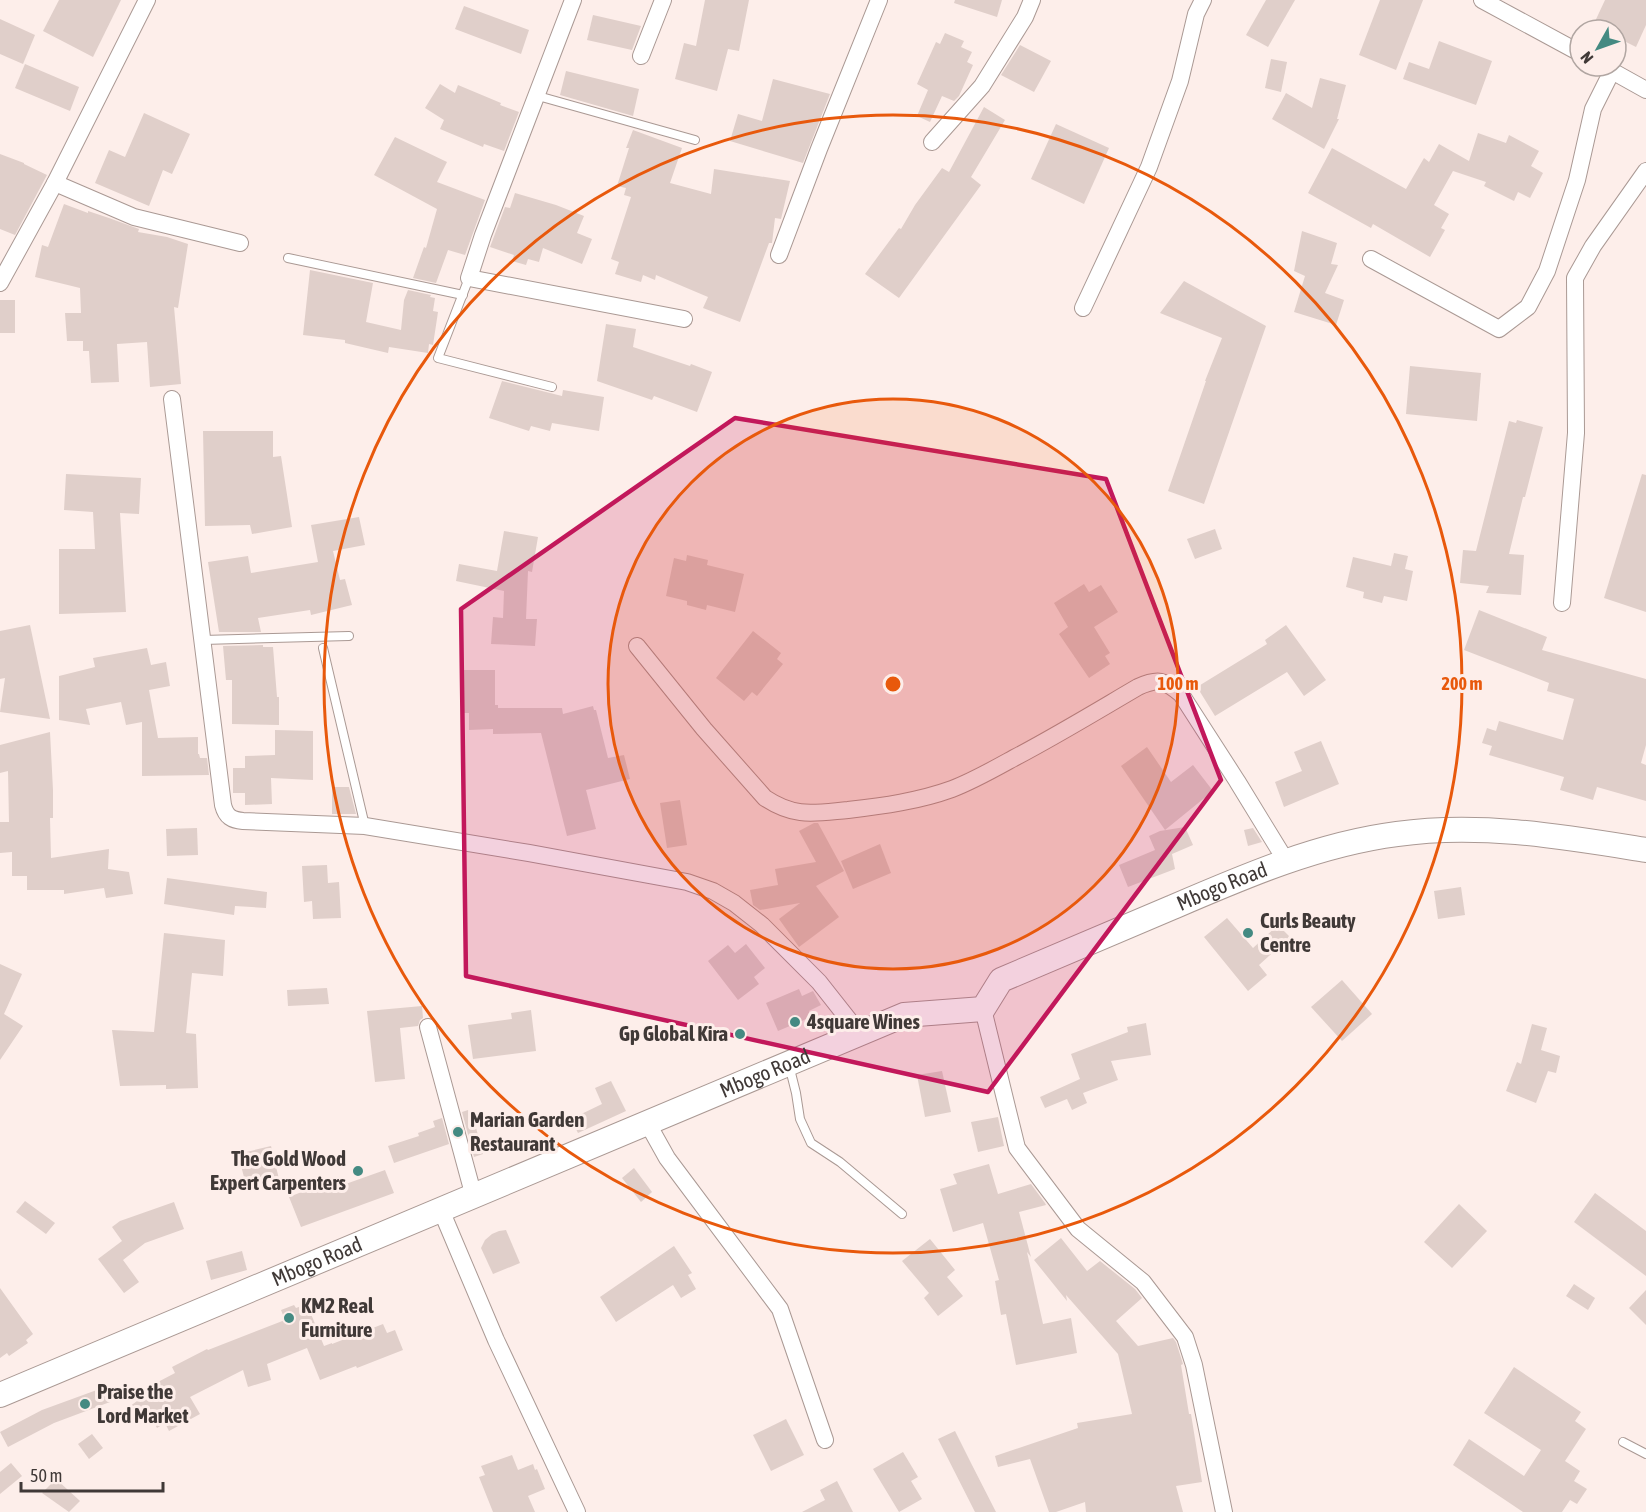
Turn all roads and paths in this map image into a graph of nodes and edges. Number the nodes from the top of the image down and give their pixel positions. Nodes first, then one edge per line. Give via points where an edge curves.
1 (147, 0) edge
2 (573, 0) edge
3 (663, 0) edge
4 (879, 0) edge
5 (1032, 0) edge
6 (1203, 0) edge
7 (1482, 0) edge
8 (1568, 47) edge
9 (641, 56) dead end
10 (1605, 78) edge
11 (1624, 78) edge
12 (1646, 90) edge
13 (538, 96) junction
14 (695, 140) dead end
15 (932, 142) dead end
16 (1646, 171) edge
17 (55, 183) junction
18 (240, 243) dead end
19 (779, 255) dead end
20 (288, 258) dead end
21 (1371, 259) dead end
22 (469, 278) junction
23 (0, 283) edge
24 (463, 295) junction
25 (1083, 308) dead end
26 (684, 320) dead end
27 (552, 387) dead end
28 (172, 399) dead end
29 (1562, 603) dead end
30 (350, 636) dead end
31 (203, 640) junction
32 (637, 646) dead end
33 (323, 648) dead end
34 (364, 826) junction
35 (1646, 850) edge
36 (1286, 861) junction
37 (983, 1009) junction
38 (428, 1027) dead end
39 (860, 1034) junction
40 (789, 1064) junction
41 (648, 1124) junction
42 (474, 1197) junction
43 (441, 1210) junction
44 (902, 1214) dead end
45 (0, 1395) edge
46 (825, 1440) dead end
47 (1623, 1442) dead end
48 (1646, 1454) edge
49 (577, 1512) edge
50 (1224, 1512) edge

1 - 17 street
2 - 13 street
3 - 9 street
4 - 19 street
5 - 15 street via 982,86
6 - 25 street via 1180,81 1149,167
7 - 8 street
10 - 21 street via 1547,271 1528,307 1499,329
11 - 12 street
13 - 14 lane
13 - 22 street
16 - 29 street via 1575,278 1576,433
17 - 18 street via 134,217
17 - 23 street
20 - 24 lane
22 - 24 lane
22 - 26 street
24 - 27 lane via 438,358
28 - 31 street
30 - 31 lane
31 - 34 street via 223,805 229,817 243,821
32 - 36 street via 765,798 794,812 812,814 874,807 952,789 1037,746 1138,687 1159,680 1181,694
33 - 34 lane
34 - 39 street via 669,878 713,891 762,925 796,958
35 - 36 main road, Mbogo Road via 1576,839 1455,830 1399,833
36 - 37 main road, Mbogo Road via 1001,980
37 - 39 main road, Mbogo Road via 904,1016
37 - 50 street via 1017,1148 1078,1230 1143,1282 1185,1337
38 - 42 street
39 - 40 main road, Mbogo Road
40 - 41 main road, Mbogo Road
40 - 44 lane via 800,1119 811,1143
41 - 42 main road, Mbogo Road
41 - 46 street via 667,1158 780,1309
42 - 43 main road, Mbogo Road
43 - 45 main road, Mbogo Road
43 - 49 street via 496,1340
47 - 48 lane

